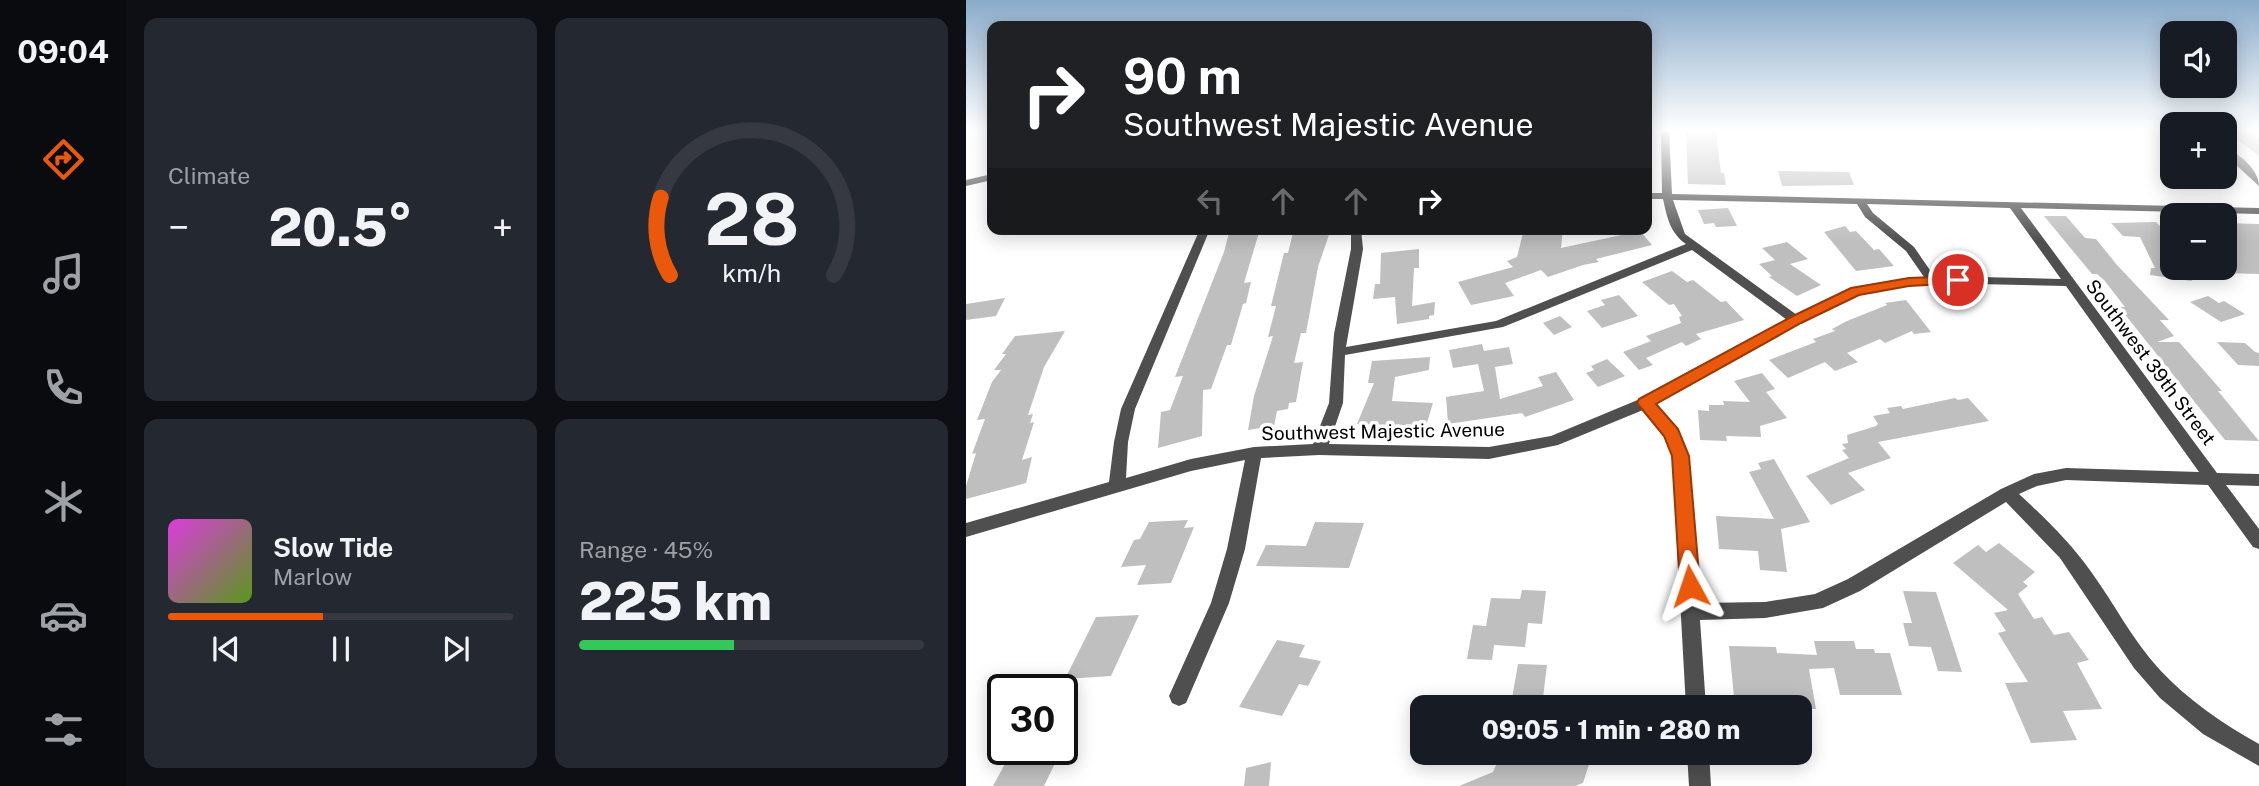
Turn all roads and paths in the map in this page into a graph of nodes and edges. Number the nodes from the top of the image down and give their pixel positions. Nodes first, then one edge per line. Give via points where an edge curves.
1 (1667, 168) edge
2 (2247, 168) edge
3 (987, 178) edge
4 (966, 183) edge
5 (2259, 183) edge
6 (1652, 196) edge
7 (1668, 196) junction
8 (1859, 200) junction
9 (2013, 205) junction
10 (2259, 211) edge
11 (1202, 235) edge
12 (1356, 235) edge
13 (1694, 245) junction
14 (1931, 279) junction
15 (2069, 283) junction
16 (1796, 320) junction
17 (1339, 352) junction
18 (1645, 403) junction
19 (1318, 449) junction
20 (1254, 453) junction
21 (2214, 479) junction
22 (2259, 480) edge
23 (1117, 486) junction
24 (2007, 493) junction
25 (966, 530) edge
26 (2259, 542) edge
27 (1692, 612) junction
28 (1695, 695) edge
29 (1179, 696) dead end
30 (2259, 755) edge
31 (1699, 765) edge
32 (1700, 786) edge

1 - 7 street
2 - 5 street
3 - 4 main road
6 - 7 street
7 - 8 street
7 - 13 street via 1672,223
8 - 9 street
8 - 14 street via 1869,215 1910,249
9 - 10 street
9 - 15 street, Southwest 39th Street
11 - 23 street via 1128,409
12 - 17 street
13 - 16 street
13 - 17 street via 1499,324
14 - 15 street, Southwest Majestic Avenue
14 - 16 street, Southwest Majestic Avenue via 1856,291
15 - 21 street, Southwest 39th Street
16 - 18 street, Southwest Majestic Avenue
17 - 19 street via 1336,403
18 - 19 street, Southwest Majestic Avenue via 1553,441 1489,453
18 - 27 street via 1672,433 1681,456
19 - 20 street, Southwest Majestic Avenue
20 - 23 street, Southwest Majestic Avenue
20 - 29 street via 1236,549 1220,603
21 - 22 street
21 - 24 street via 2066,474 2034,480
21 - 26 street, Southwest 39th Street
23 - 25 street, Southwest Majestic Avenue
24 - 27 street via 1854,585 1817,602 1765,610
24 - 30 street via 2075,563 2116,628 2167,691 2219,732
27 - 28 street
31 - 32 street

